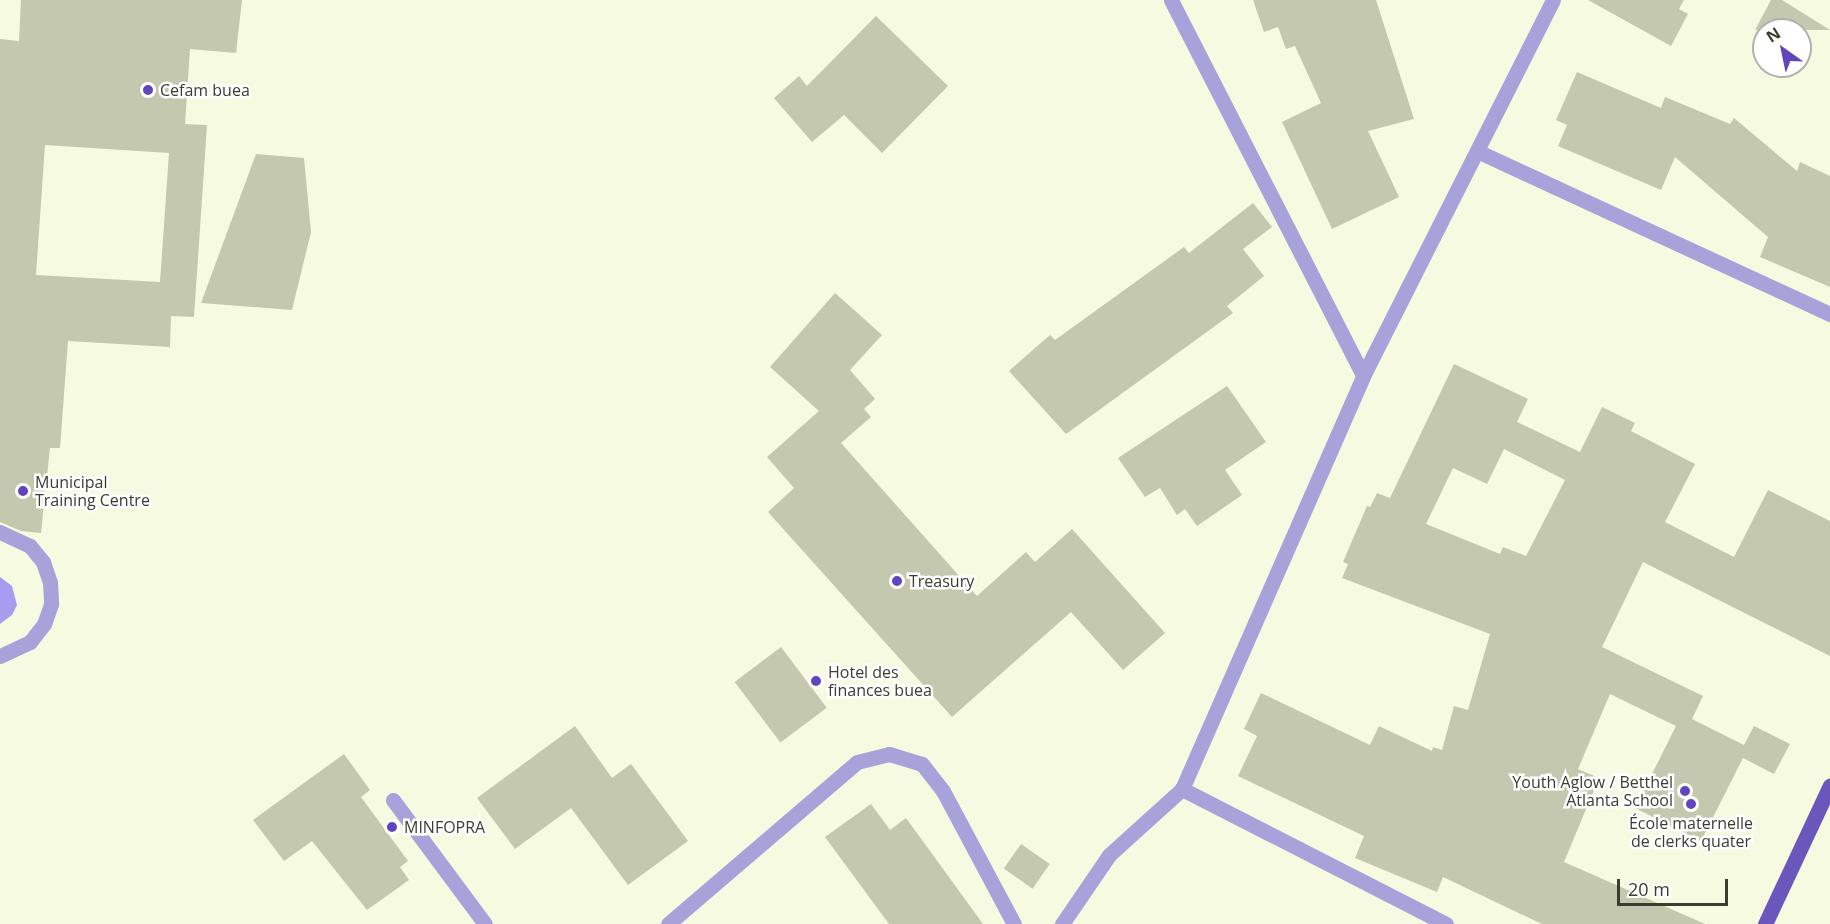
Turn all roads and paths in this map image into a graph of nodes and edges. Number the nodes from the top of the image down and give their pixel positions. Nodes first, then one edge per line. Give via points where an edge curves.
1 (1171, 0) edge
2 (1553, 0) edge
3 (1477, 151) junction
4 (1830, 314) edge
5 (1363, 376) junction
6 (0, 531) edge
7 (0, 656) edge
8 (1830, 784) edge
9 (1182, 789) junction
10 (393, 800) dead end
11 (485, 924) edge
12 (668, 924) edge
13 (1014, 924) edge
14 (1062, 924) edge
15 (1446, 924) edge
16 (1765, 924) edge

1 - 5 street
2 - 3 street
3 - 4 street
3 - 5 street
5 - 9 street
6 - 7 street via 30,546 43,562 50,582 51,604 44,624 30,642
8 - 16 main road
9 - 14 street via 1109,855
9 - 15 street
10 - 11 street
12 - 13 street via 857,762 889,754 922,764 943,791

